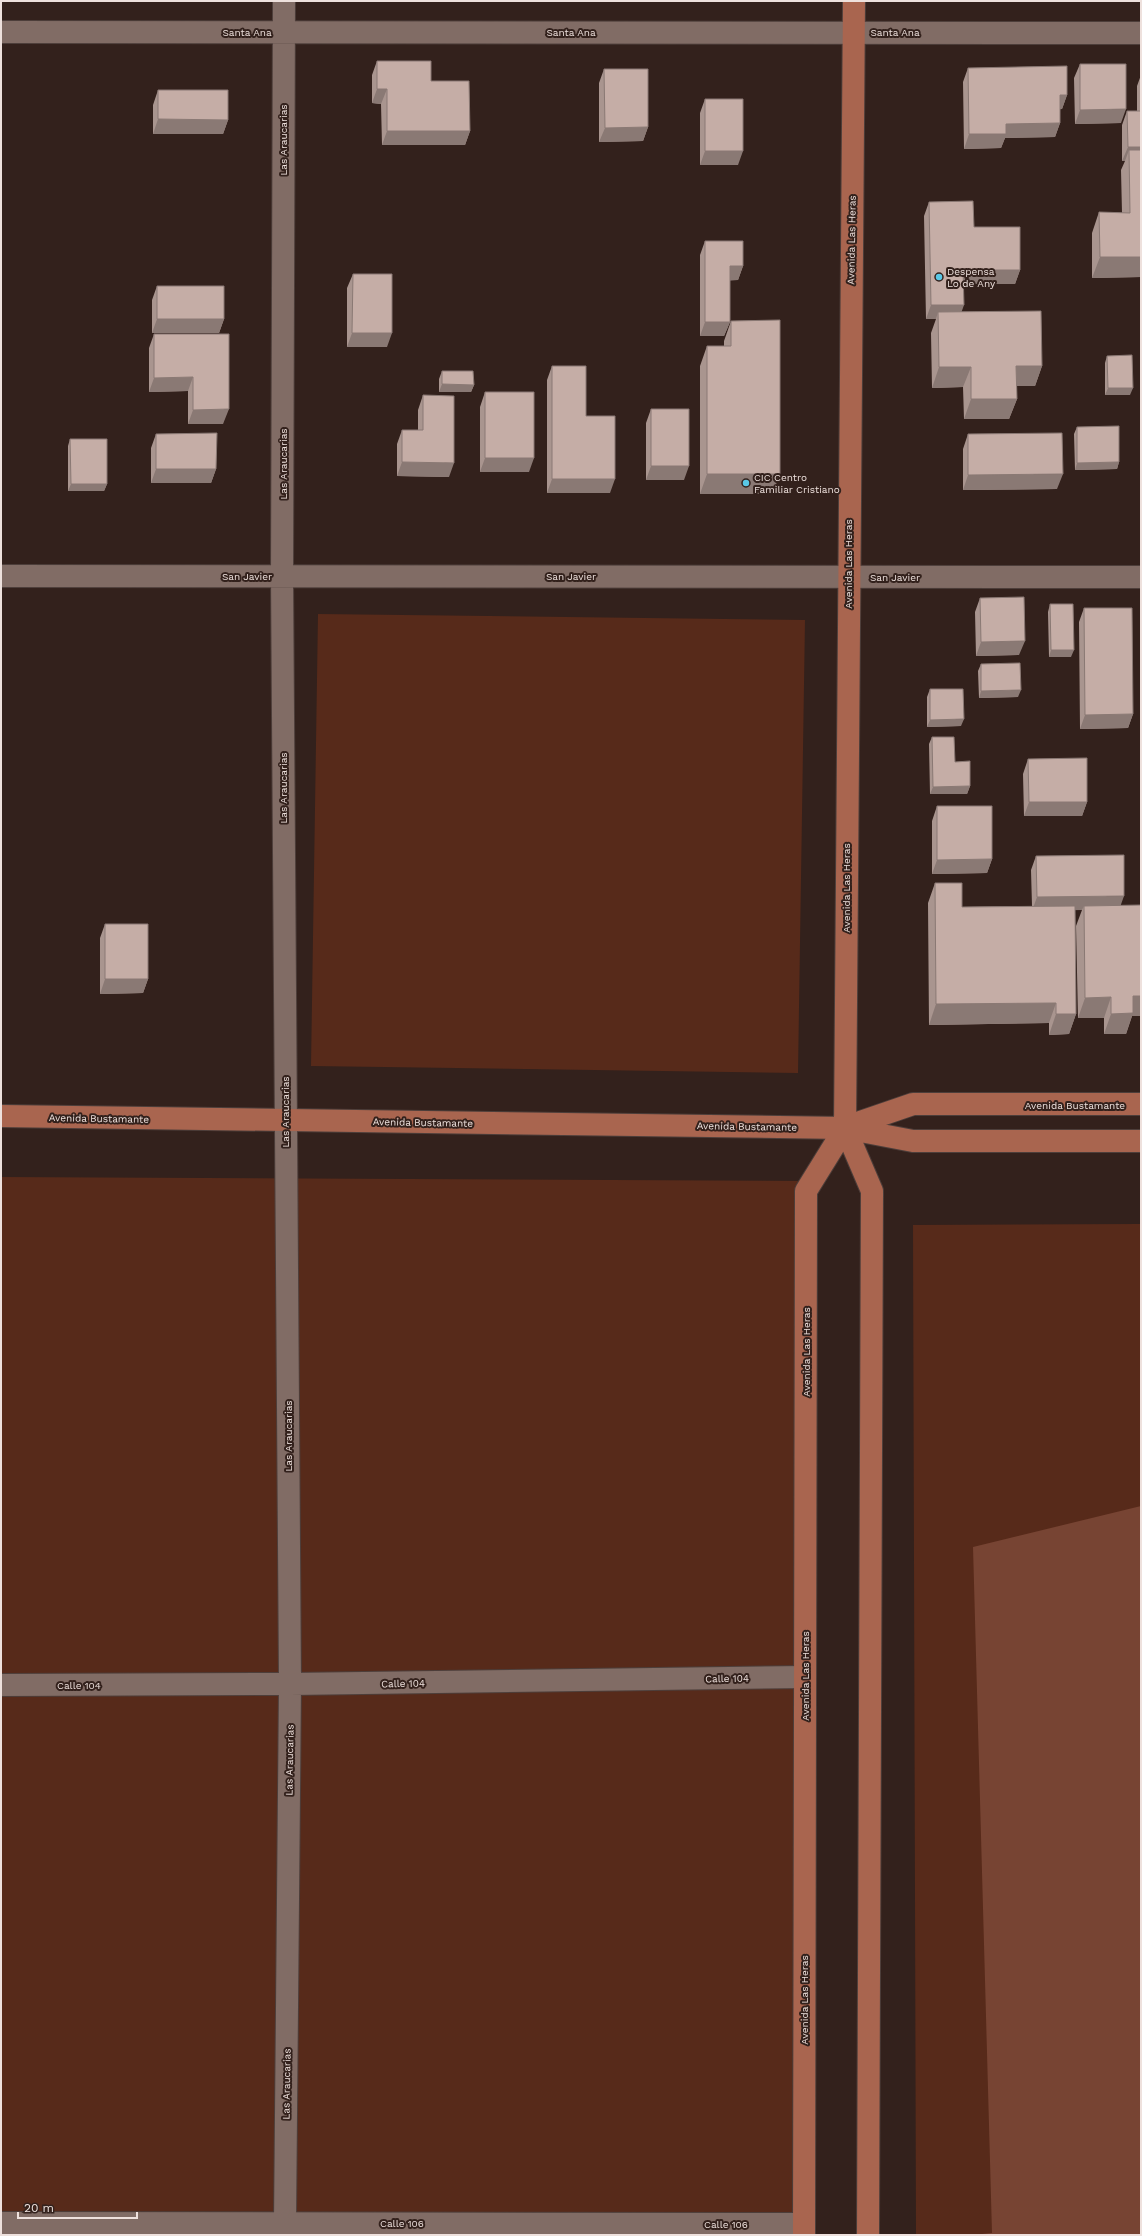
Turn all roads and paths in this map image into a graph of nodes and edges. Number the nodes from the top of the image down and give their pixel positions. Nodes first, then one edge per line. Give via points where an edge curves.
1 (284, 1) edge
2 (854, 1) edge
3 (1, 32) edge
4 (284, 32) junction
5 (854, 32) junction
6 (1141, 33) edge
7 (1, 576) edge
8 (282, 576) junction
9 (848, 577) junction
10 (1141, 577) edge
11 (1141, 1104) edge
12 (1, 1116) edge
13 (285, 1120) junction
14 (845, 1128) junction
15 (1141, 1141) edge
16 (805, 1677) junction
17 (290, 1684) junction
18 (1, 1685) edge
19 (1, 2223) edge
20 (285, 2223) junction
21 (804, 2229) edge
22 (868, 2235) edge

1 - 4 street, Las Araucarias
2 - 5 main road, Avenida Las Heras
3 - 4 street, Santa Ana
4 - 5 street, Santa Ana
4 - 8 street, Las Araucarias
5 - 6 street, Santa Ana
5 - 9 main road, Avenida Las Heras
7 - 8 street, San Javier
8 - 9 street, San Javier
8 - 13 street, Las Araucarias
9 - 10 street, San Javier
9 - 14 main road, Avenida Las Heras
11 - 14 main road, Avenida Bustamante via 913,1104
12 - 13 main road, Avenida Bustamante
13 - 14 main road, Avenida Bustamante
13 - 17 street, Las Araucarias
14 - 15 main road, Avenida Bustamante via 913,1141
14 - 16 main road, Avenida Las Heras via 806,1191
14 - 22 main road, Avenida Las Heras via 872,1191
16 - 17 street, Calle 104
16 - 21 main road, Avenida Las Heras
17 - 18 street, Calle 104
17 - 20 street, Las Araucarias
19 - 20 street, Calle 106
20 - 21 street, Calle 106

